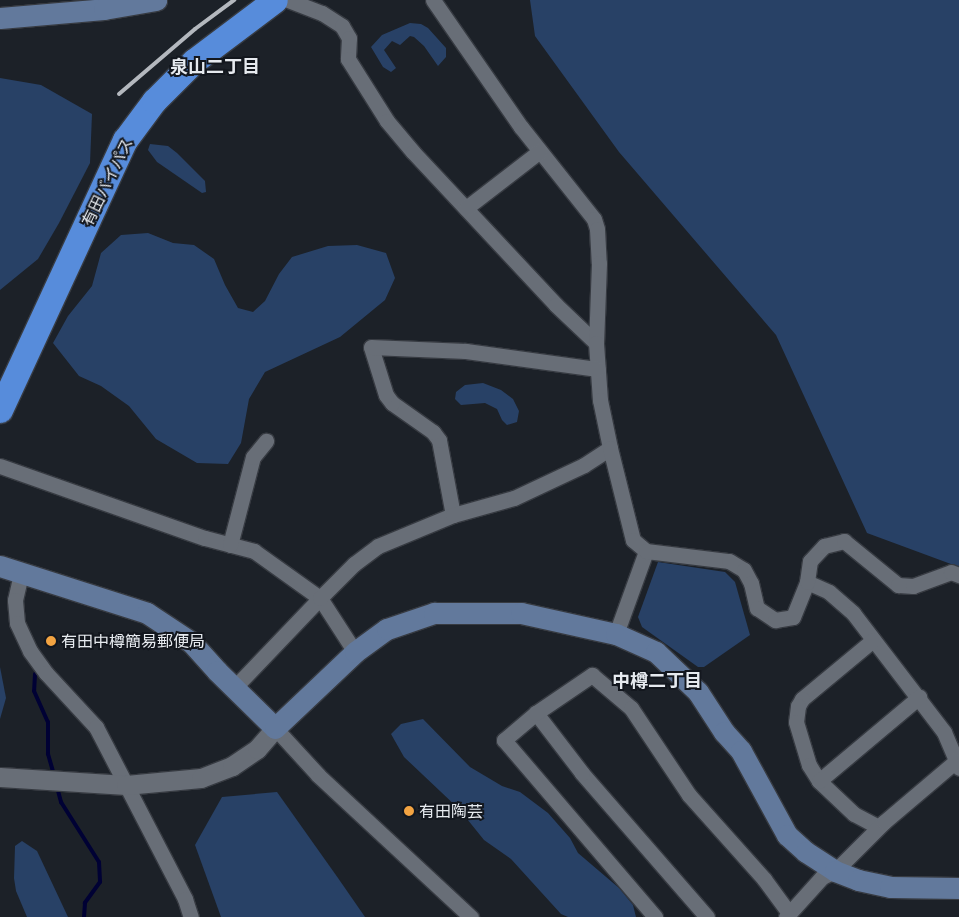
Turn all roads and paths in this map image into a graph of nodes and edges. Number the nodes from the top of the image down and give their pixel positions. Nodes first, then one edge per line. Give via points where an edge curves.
1 (156, 0) edge
2 (275, 0) edge
3 (288, 0) edge
4 (433, 0) edge
5 (0, 18) edge
6 (540, 152) junction
7 (466, 208) junction
8 (596, 343) junction
9 (598, 369) junction
10 (1, 406) edge
11 (266, 442) dead end
12 (610, 448) junction
13 (0, 466) edge
14 (453, 515) junction
15 (230, 545) junction
16 (646, 551) junction
17 (0, 566) edge
18 (21, 574) junction
19 (959, 574) edge
20 (808, 582) junction
21 (320, 598) junction
22 (616, 634) junction
23 (873, 640) junction
24 (355, 652) junction
25 (234, 688) junction
26 (919, 697) junction
27 (536, 713) junction
28 (275, 728) junction
29 (957, 764) edge
30 (0, 777) edge
31 (819, 782) junction
32 (126, 785) junction
33 (878, 827) junction
34 (835, 871) junction
35 (959, 888) edge
36 (787, 915) edge
37 (191, 917) edge
38 (471, 917) edge
39 (655, 917) edge
40 (706, 917) edge

1 - 5 main road via 104,9
2 - 10 highway, 有田バイパス via 194,61 154,100 125,140
3 - 7 street via 322,12 342,26 349,38 348,59 375,104 413,152
4 - 6 street
6 - 7 street
6 - 8 street via 594,219 597,229
7 - 8 street
8 - 9 street
9 - 12 street via 604,428
9 - 14 street via 466,351 371,347 386,395 439,440
11 - 15 street via 253,457
12 - 14 street via 584,465 514,498
12 - 16 street via 633,540
13 - 15 street
14 - 21 street via 378,546 354,564
15 - 21 street via 254,551
16 - 20 street via 729,561 744,570 757,608 776,620 793,616
16 - 22 street
17 - 18 main road
18 - 25 main road via 81,590 147,614 191,642
18 - 32 street via 15,600 17,624 30,651 59,690 96,727
19 - 20 street via 951,572 913,586 898,585 844,541 824,546 810,561
20 - 23 street via 829,592 853,613
21 - 24 street
21 - 25 street
22 - 24 main road via 521,613 434,613 387,630
22 - 34 main road via 656,652 698,692 740,751 787,835
23 - 26 street
23 - 31 street via 802,699 798,706 798,734
24 - 28 main road
25 - 28 main road
26 - 29 street via 944,732
26 - 31 street
27 - 36 street via 592,675 630,708 688,795 764,879
27 - 39 street via 504,740
27 - 40 street via 582,774
28 - 32 street via 257,749 214,774
28 - 38 street via 318,775
29 - 33 street
30 - 32 street
31 - 33 street via 854,814
32 - 37 street via 185,899
33 - 34 street
34 - 35 main road via 890,887
34 - 36 street via 822,877

